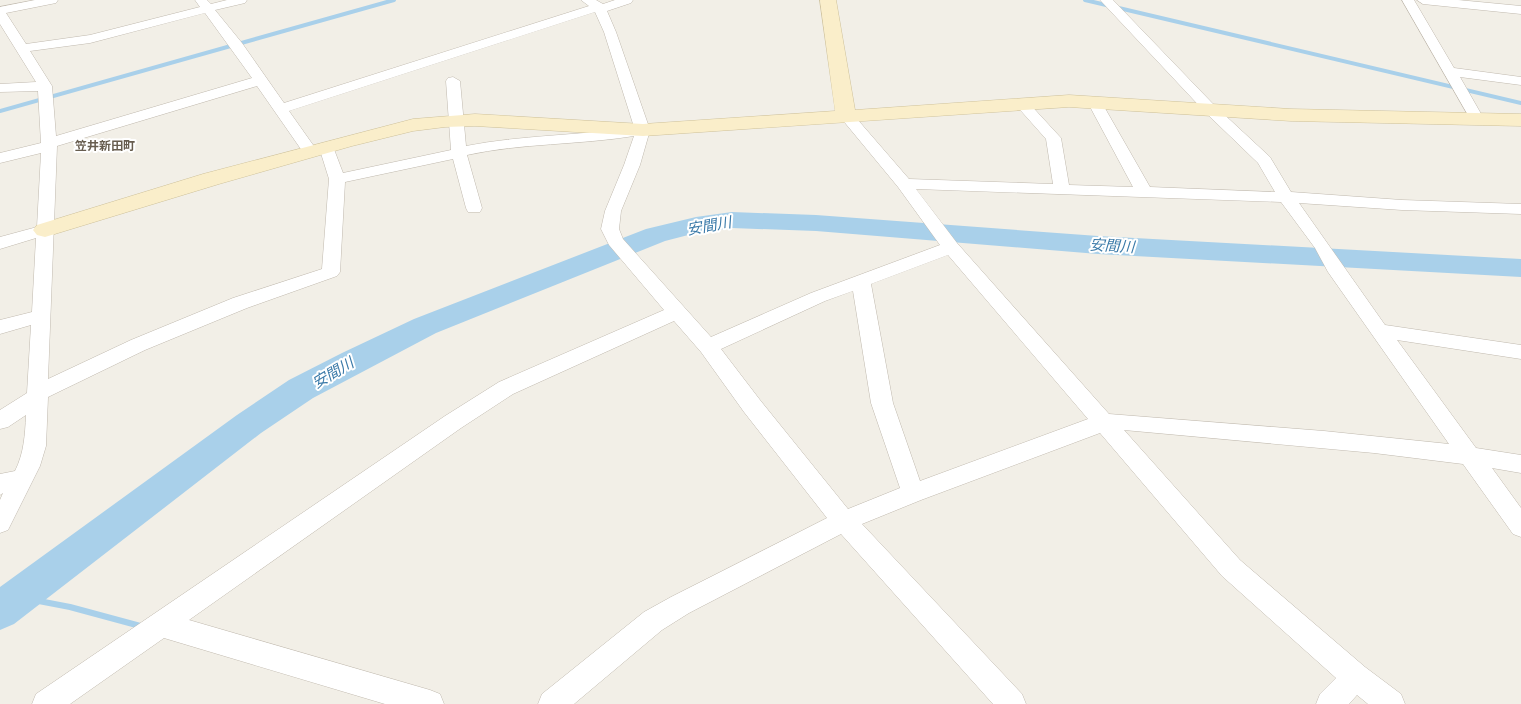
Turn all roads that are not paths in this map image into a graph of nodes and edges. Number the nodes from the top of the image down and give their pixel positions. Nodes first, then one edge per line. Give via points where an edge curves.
1 (52, 0) edge
2 (241, 0) edge
3 (627, 0) edge
4 (828, 0) edge
5 (1408, 0) edge
6 (1423, 0) edge
7 (205, 4) edge
8 (1109, 4) edge
9 (595, 5) edge
10 (1521, 10) edge
11 (0, 13) edge
12 (24, 48) junction
13 (1450, 72) junction
14 (261, 80) junction
15 (453, 81) dead end
16 (1521, 81) edge
17 (0, 88) edge
18 (46, 94) junction
19 (1095, 103) junction
20 (1022, 104) junction
21 (1210, 109) junction
22 (280, 110) junction
23 (846, 115) junction
24 (1477, 119) junction
25 (1521, 120) edge
26 (457, 121) junction
27 (642, 130) junction
28 (48, 145) junction
29 (318, 149) junction
30 (459, 153) junction
31 (0, 158) edge
32 (337, 180) junction
33 (904, 184) junction
34 (1062, 190) junction
35 (1145, 193) junction
36 (1286, 197) junction
37 (474, 208) dead end
38 (1521, 209) edge
39 (45, 230) junction
40 (0, 243) edge
41 (951, 247) junction
42 (861, 281) junction
43 (676, 312) junction
44 (41, 316) junction
45 (0, 327) edge
46 (1381, 331) junction
47 (708, 347) junction
48 (1521, 352) edge
49 (37, 395) junction
50 (0, 421) edge
51 (1105, 422) junction
52 (1470, 455) junction
53 (1521, 464) edge
54 (11, 482) edge
55 (913, 493) junction
56 (844, 521) junction
57 (0, 523) edge
58 (1521, 527) edge
59 (156, 628) junction
60 (1355, 677) junction
61 (46, 704) edge
62 (430, 704) edge
63 (552, 704) edge
64 (1012, 704) edge
65 (1330, 704) edge
66 (1392, 704) edge

1 - 11 street
2 - 7 street
3 - 9 street
4 - 23 street
5 - 13 street
6 - 10 street
7 - 12 street via 90,39
7 - 14 street
8 - 21 street
9 - 22 street
9 - 27 street via 624,71
11 - 12 street
12 - 18 street via 43,80
13 - 16 street
13 - 24 street
14 - 22 street
14 - 28 street
15 - 26 street
17 - 18 street
18 - 28 street
19 - 20 street
19 - 21 street
19 - 35 street
20 - 23 street
20 - 34 street via 1053,138
21 - 24 street via 1291,115
21 - 36 street via 1264,160
22 - 29 street
23 - 27 street
23 - 33 street
24 - 25 street
26 - 27 street
26 - 29 street via 413,125
26 - 30 street
27 - 30 street via 494,145
27 - 43 street via 613,211 610,229 622,249
28 - 31 street
28 - 39 street
29 - 32 street
29 - 39 street
30 - 32 street
30 - 37 street
32 - 49 street via 331,272 240,303 138,346
33 - 34 street
33 - 41 street
34 - 35 street
35 - 36 street
36 - 38 street
36 - 46 street
39 - 40 street
39 - 44 street
41 - 42 street
41 - 51 street
42 - 47 street
42 - 55 street via 882,403
43 - 47 street
43 - 59 street via 506,388
44 - 45 street
44 - 49 street
46 - 48 street
46 - 52 street
47 - 56 street
49 - 50 street
49 - 54 street via 35,446
51 - 52 street
51 - 55 street
51 - 60 street via 1231,568
52 - 53 street
52 - 58 street
54 - 57 street
55 - 56 street
56 - 63 street via 653,621
56 - 64 street
59 - 61 street
59 - 62 street via 287,660
60 - 65 street
60 - 66 street

